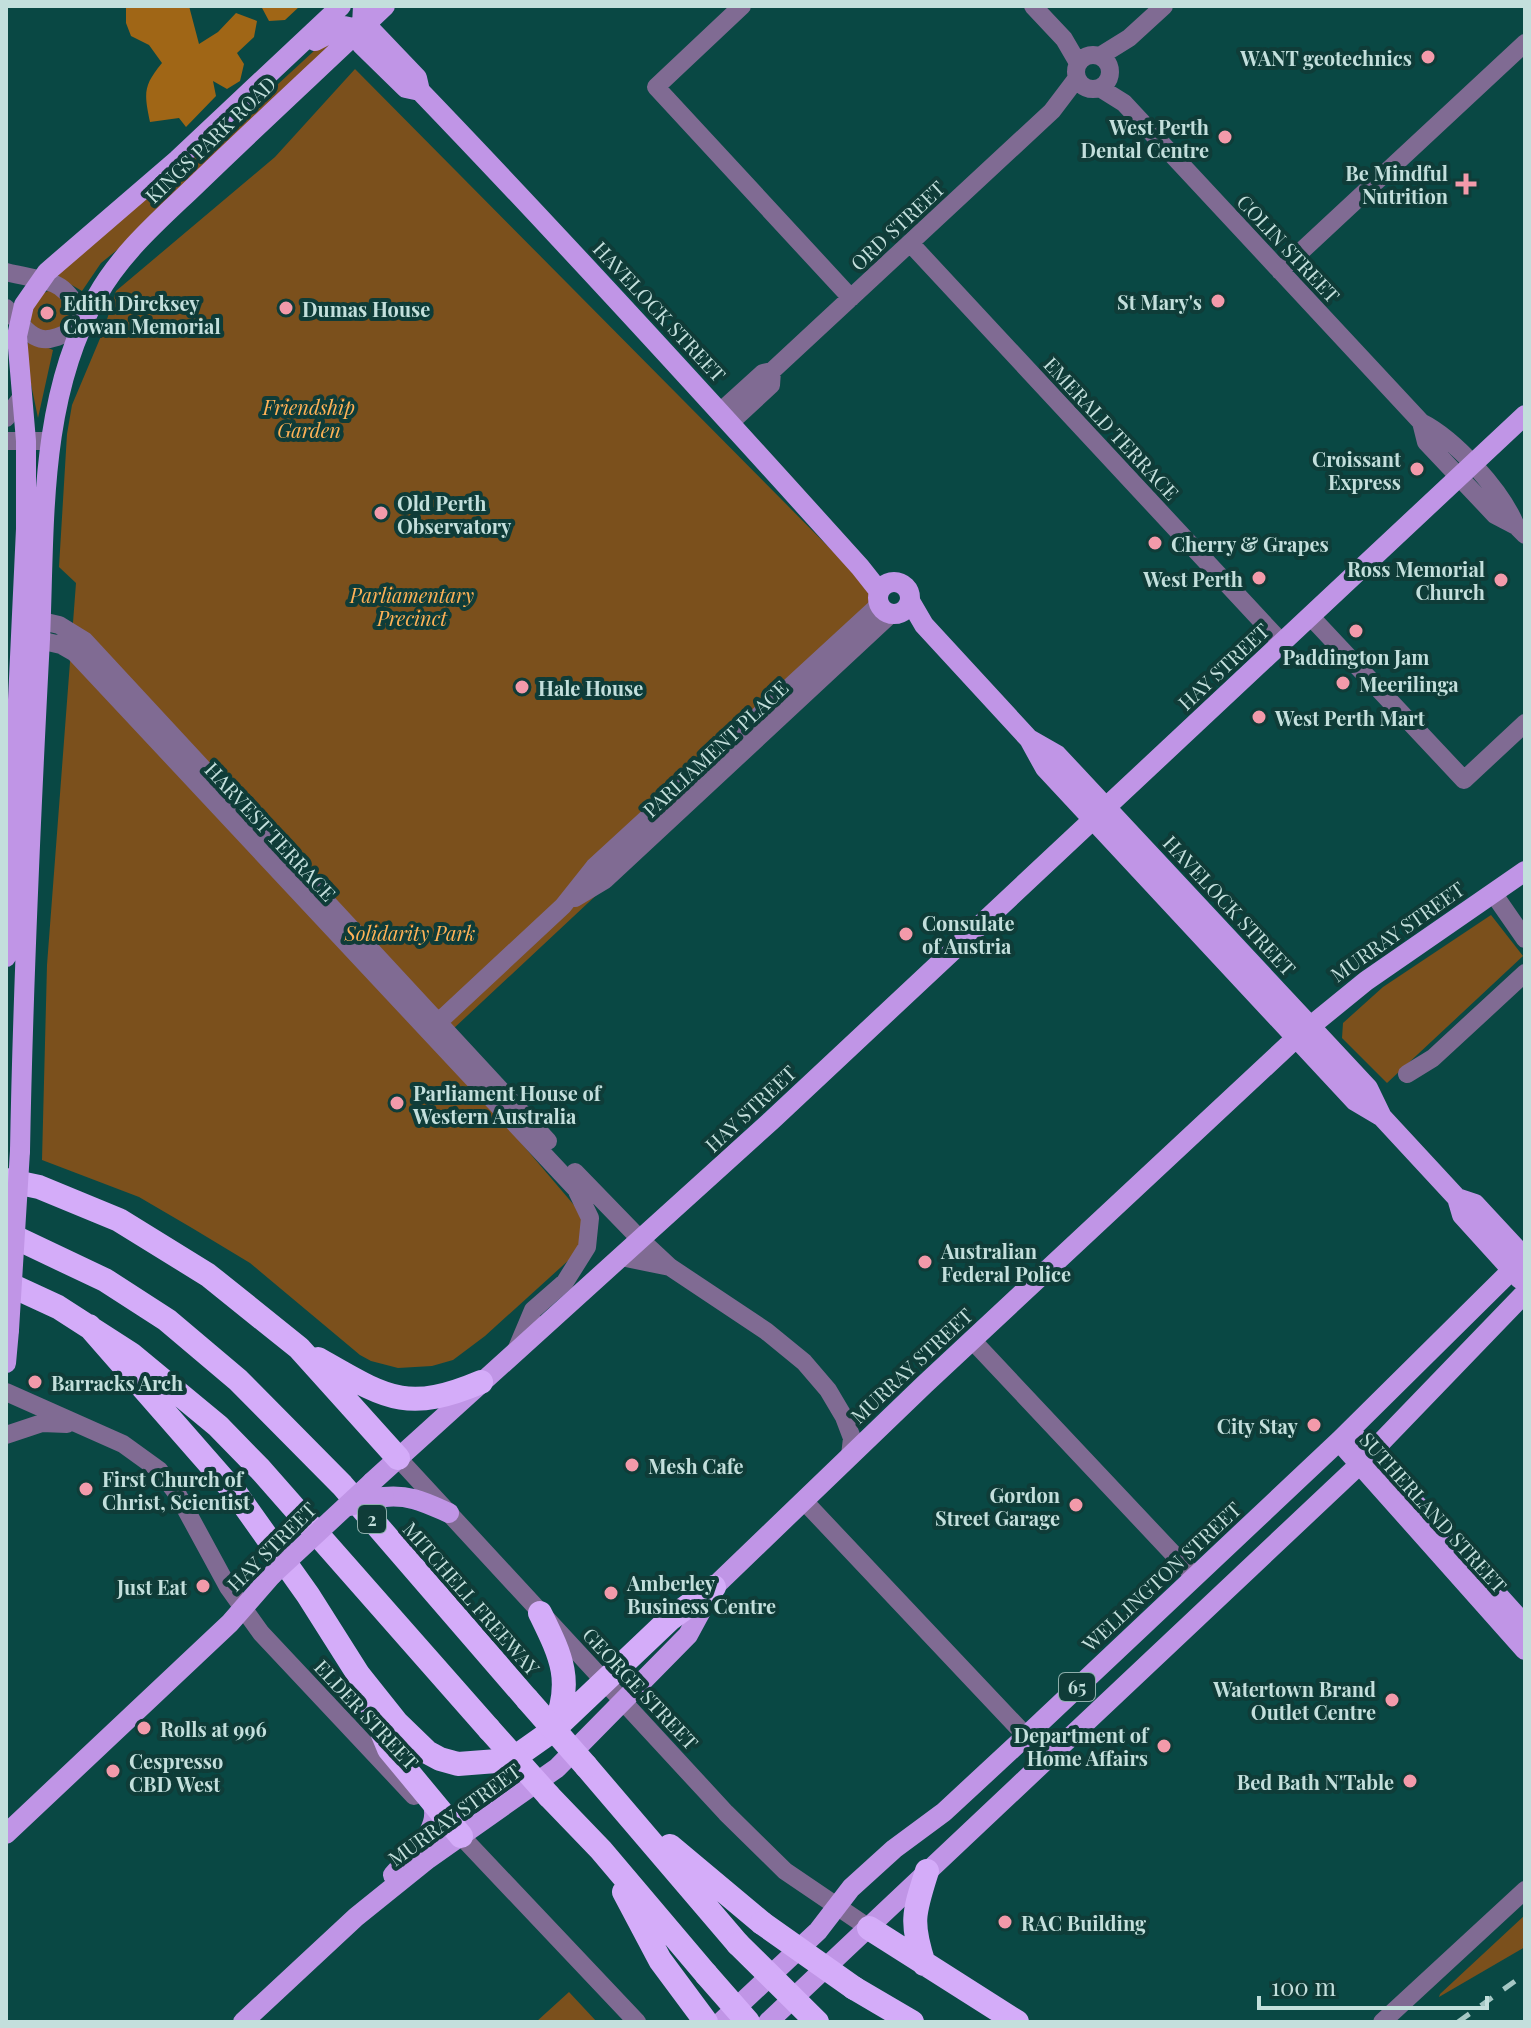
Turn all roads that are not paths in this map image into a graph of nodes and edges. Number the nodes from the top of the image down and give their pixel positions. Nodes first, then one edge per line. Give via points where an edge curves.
1 (341, 6) edge
2 (742, 6) edge
3 (1033, 6) edge
4 (1164, 6) edge
5 (376, 7) edge
6 (359, 38) junction
7 (1525, 43) edge
8 (281, 62) junction
9 (1095, 72) junction
10 (910, 243) junction
11 (1280, 271) junction
12 (6, 272) edge
13 (41, 279) junction
14 (851, 298) junction
15 (13, 316) edge
16 (83, 322) junction
17 (21, 398) junction
18 (1525, 415) edge
19 (6, 418) edge
20 (725, 418) junction
21 (16, 441) edge
22 (50, 441) junction
23 (1466, 471) junction
24 (1520, 530) edge
25 (892, 601) junction
26 (1311, 617) junction
27 (31, 628) junction
28 (1282, 643) junction
29 (1525, 723) edge
30 (1100, 815) junction
31 (1525, 871) edge
32 (1493, 893) junction
33 (1525, 939) edge
34 (6, 957) edge
35 (1525, 973) edge
36 (433, 1026) junction
37 (1303, 1032) junction
38 (1407, 1074) dead end
39 (6, 1180) edge
40 (6, 1233) edge
41 (641, 1240) junction
42 (621, 1257) junction
43 (1522, 1266) edge
44 (670, 1267) junction
45 (6, 1283) edge
46 (1525, 1293) edge
47 (89, 1326) junction
48 (972, 1340) junction
49 (299, 1348) junction
50 (517, 1348) junction
51 (6, 1363) edge
52 (481, 1382) junction
53 (6, 1392) edge
54 (85, 1427) junction
55 (6, 1435) edge
56 (1344, 1436) junction
57 (850, 1456) junction
58 (398, 1458) junction
59 (1365, 1458) junction
60 (378, 1490) junction
61 (804, 1501) junction
62 (449, 1513) junction
63 (1195, 1577) junction
64 (714, 1587) junction
65 (243, 1608) junction
66 (540, 1613) junction
67 (1525, 1625) edge
68 (1525, 1650) edge
69 (358, 1674) junction
70 (604, 1679) junction
71 (624, 1702) junction
72 (552, 1731) junction
73 (1026, 1736) junction
74 (998, 1804) junction
75 (433, 1809) junction
76 (625, 1809) junction
77 (944, 1812) junction
78 (6, 1834) edge
79 (461, 1836) junction
80 (601, 1850) junction
81 (927, 1871) junction
82 (1525, 1890) edge
83 (837, 1906) junction
84 (356, 1917) junction
85 (869, 1928) junction
86 (924, 1964) junction
87 (243, 2022) edge
88 (637, 2022) edge
89 (706, 2022) edge
90 (721, 2022) edge
91 (748, 2022) edge
92 (768, 2022) edge
93 (817, 2022) edge
94 (912, 2022) edge
95 (1017, 2022) edge
96 (1382, 2022) edge

1 - 8 main road, KINGS PARK ROAD
2 - 14 street via 656,87
3 - 9 street, COLIN STREET
4 - 9 street, ORD STREET
5 - 6 main road
6 - 8 main road via 349,26 339,27
6 - 16 main road, KINGS PARK ROAD via 135,245
6 - 20 main road, HAVELOCK STREET via 406,88 420,91
7 - 11 street
8 - 13 main road, KINGS PARK ROAD
9 - 10 street, ORD STREET
9 - 11 street, COLIN STREET
10 - 14 street, ORD STREET
10 - 28 street, EMERALD TERRACE
11 - 23 street, COLIN STREET via 1421,422 1426,442
12 - 13 street
13 - 15 main road, KINGS PARK ROAD
13 - 16 street via 66,290
14 - 20 street, ORD STREET via 772,371 763,373
15 - 16 street via 34,337 50,340
15 - 17 main road
16 - 22 main road, KINGS PARK ROAD
17 - 19 street
17 - 21 main road
18 - 23 main road, HAY STREET
20 - 25 main road, HAVELOCK STREET
21 - 22 street
21 - 27 main road via 27,499
22 - 27 main road, KINGS PARK ROAD
23 - 24 street, COLIN STREET via 1495,515
23 - 26 main road, HAY STREET
25 - 30 main road via 924,625 1029,739 1045,768
25 - 36 street, PARLIAMENT PLACE via 605,880 563,906
26 - 28 main road, HAY STREET
26 - 29 street via 1464,780
27 - 34 main road
27 - 36 street, HARVEST TERRACE via 67,628 85,641
27 - 51 main road, bridge via 20,1151
28 - 30 main road, HAY STREET
30 - 37 main road
30 - 41 main road, HAY STREET
31 - 32 main road, MURRAY STREET
32 - 33 street
32 - 37 main road, MURRAY STREET
35 - 38 street via 1433,1058
36 - 41 street, HARVEST TERRACE
36 - 50 street, HARVEST TERRACE via 576,1189 588,1211 590,1238 583,1256 565,1282 533,1310
37 - 43 main road via 1355,1101 1382,1117 1457,1198 1462,1215
37 - 48 main road, MURRAY STREET
39 - 49 highway via 39,1187 152,1238
40 - 76 highway, MITCHELL FREEWAY / 2, bridge via 115,1286 167,1320 238,1380 342,1485
41 - 42 main road, HAY STREET
41 - 44 street, HARVEST TERRACE
42 - 44 street, HARVEST TERRACE
42 - 50 main road, HAY STREET
43 - 56 main road, WELLINGTON STREET / 65
44 - 57 street, HARVEST TERRACE via 804,1362 844,1417 852,1438
45 - 47 highway
46 - 59 main road, 65
47 - 69 highway via 237,1495
47 - 80 highway, bridge via 153,1371 240,1446
48 - 57 main road, MURRAY STREET
48 - 63 street
49 - 52 highway via 403,1400 442,1396
49 - 58 highway
50 - 52 main road, HAY STREET
52 - 58 main road, HAY STREET
53 - 54 street, ELDER STREET
54 - 55 street, ELDER STREET via 42,1423
54 - 65 street, ELDER STREET via 123,1444 168,1480
56 - 59 main road, SUTHERLAND STREET
56 - 63 main road, WELLINGTON STREET / 65
57 - 61 main road, MURRAY STREET
58 - 60 main road, HAY STREET
58 - 62 street, GEORGE STREET
59 - 67 main road, SUTHERLAND STREET
59 - 68 main road, SUTHERLAND STREET
59 - 74 main road, 65
60 - 62 main road via 415,1497
60 - 65 main road, HAY STREET, bridge via 345,1507
61 - 64 main road, MURRAY STREET
61 - 73 street
62 - 66 street, GEORGE STREET
63 - 73 main road, WELLINGTON STREET / 65
64 - 70 highway
64 - 71 main road, MURRAY STREET via 688,1635
65 - 75 street, ELDER STREET via 261,1633
65 - 78 main road, HAY STREET
66 - 70 street, GEORGE STREET
66 - 72 highway via 564,1671 562,1708
69 - 72 highway via 397,1723 440,1759 458,1764 511,1760
69 - 75 highway via 389,1749
70 - 71 street, GEORGE STREET
70 - 72 highway
71 - 79 main road, MURRAY STREET via 557,1768
71 - 83 street, GEORGE STREET via 785,1871
73 - 77 main road, WELLINGTON STREET / 65
74 - 77 main road
74 - 81 main road, 65
75 - 79 highway
75 - 84 main road, MURRAY STREET via 425,1839
76 - 93 highway, MITCHELL FREEWAY / 2, bridge via 738,1944
76 - 94 highway, bridge via 762,1923
77 - 83 main road, WELLINGTON STREET / 65 via 894,1849
79 - 84 main road, MURRAY STREET
79 - 88 street
80 - 89 highway via 660,1960
80 - 91 highway, bridge
81 - 85 main road, 65
81 - 86 highway via 913,1918
82 - 96 street
83 - 85 street, GEORGE STREET
83 - 90 main road, WELLINGTON STREET / 65 via 818,1931
84 - 87 main road, MURRAY STREET
85 - 86 highway
85 - 92 main road, 65
86 - 95 highway

